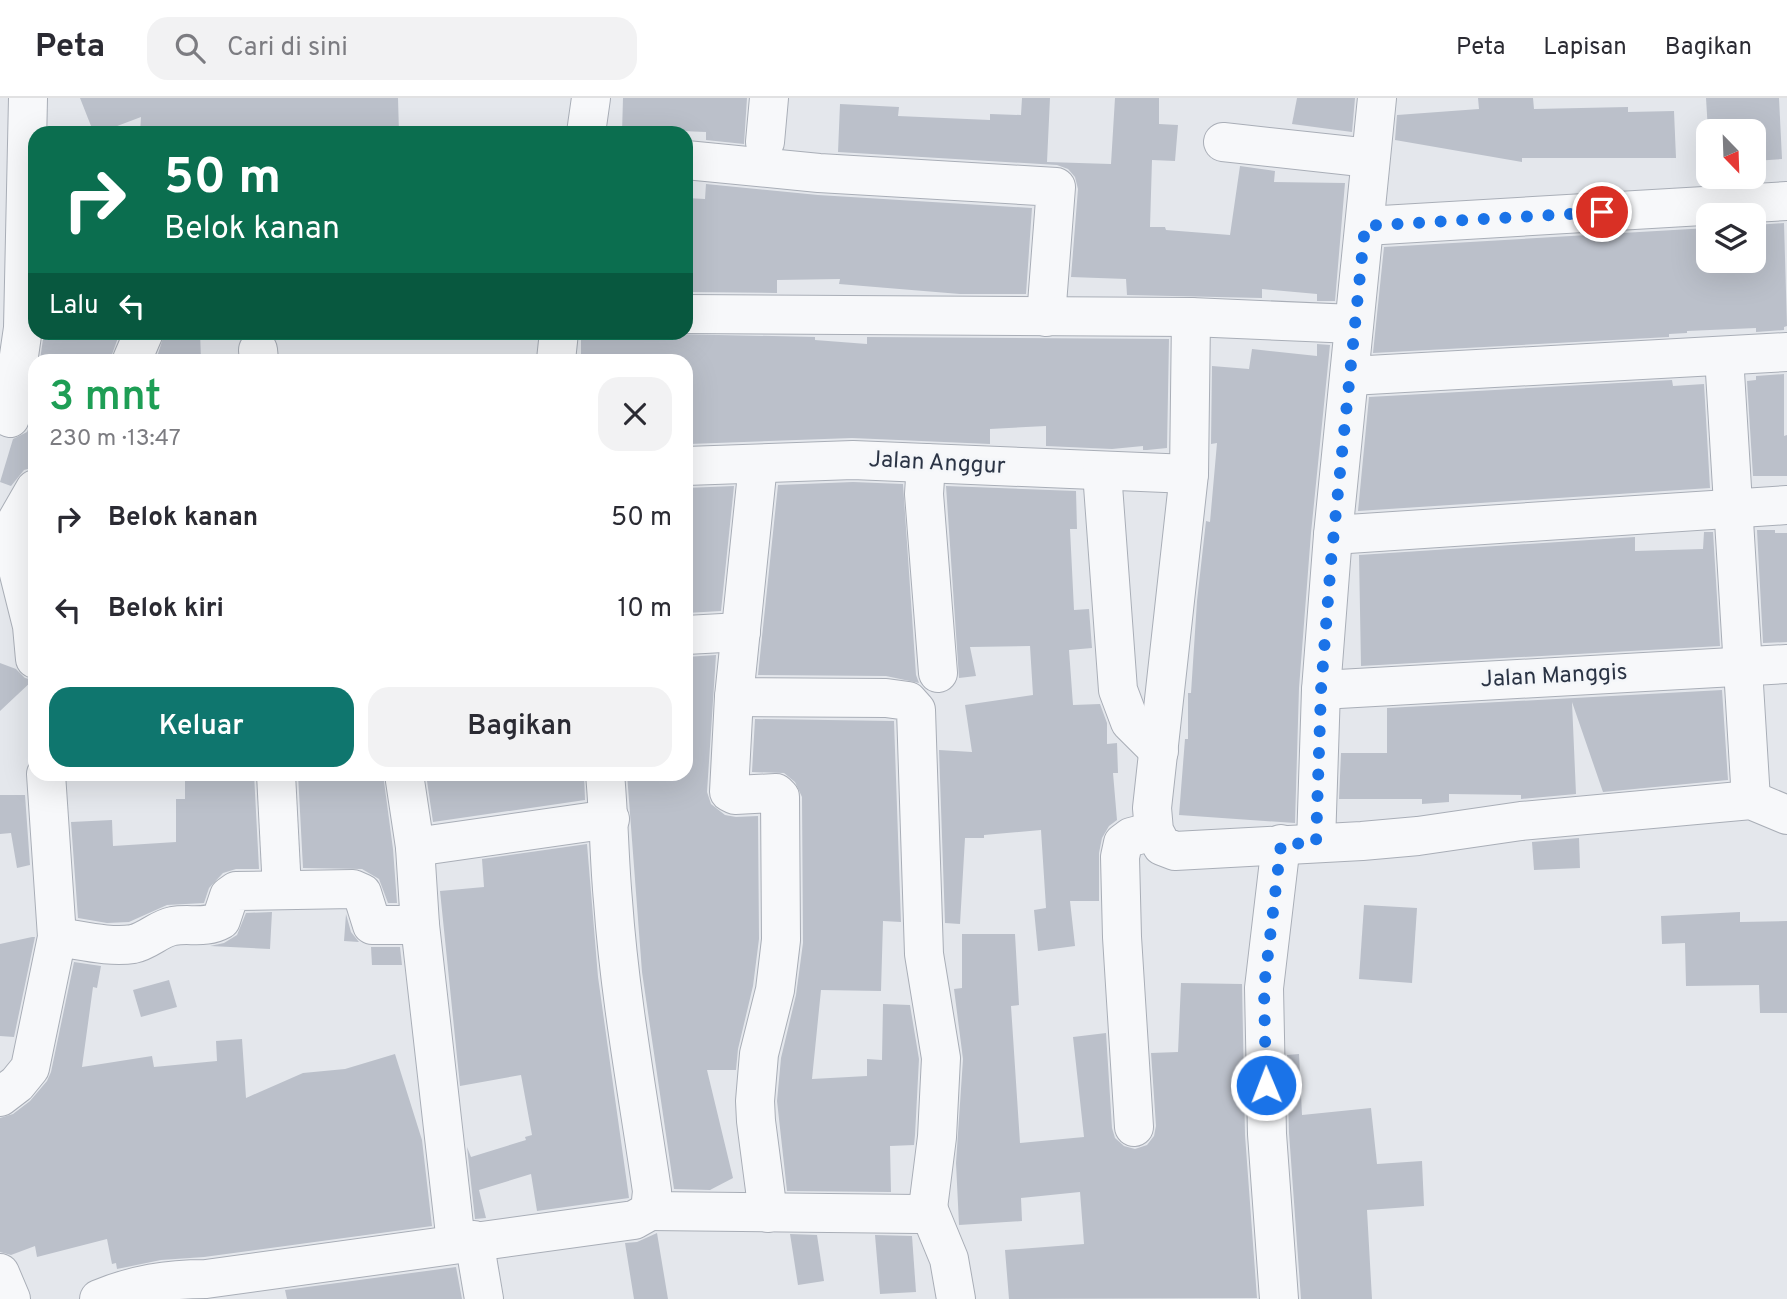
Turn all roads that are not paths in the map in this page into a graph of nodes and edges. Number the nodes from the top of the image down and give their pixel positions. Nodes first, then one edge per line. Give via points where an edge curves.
1 (28, 98) edge
2 (591, 98) edge
3 (769, 98) edge
4 (1377, 98) edge
5 (587, 126) edge
6 (765, 142) dead end
7 (1223, 142) dead end
8 (1370, 158) junction
9 (693, 161) edge
10 (1787, 201) edge
11 (1365, 226) junction
12 (693, 314) edge
13 (1046, 317) junction
14 (1191, 317) junction
15 (1354, 324) junction
16 (1787, 352) edge
17 (1724, 356) junction
18 (1350, 376) junction
19 (15, 420) edge
20 (926, 463) junction
21 (758, 464) junction
22 (693, 466) edge
23 (1101, 472) junction
24 (1189, 474) junction
25 (28, 501) edge
26 (1787, 505) edge
27 (1733, 508) junction
28 (1333, 535) junction
29 (28, 610) edge
30 (741, 632) junction
31 (693, 635) edge
32 (1787, 663) edge
33 (1743, 666) junction
34 (938, 673) dead end
35 (1321, 690) junction
36 (734, 697) junction
37 (1159, 751) junction
38 (46, 781) edge
39 (276, 781) edge
40 (405, 781) edge
41 (606, 781) edge
42 (1751, 800) junction
43 (1787, 815) edge
44 (610, 819) junction
45 (1154, 831) junction
46 (1298, 844) junction
47 (415, 847) junction
48 (282, 890) junction
49 (420, 925) junction
50 (57, 937) junction
51 (0, 1097) edge
52 (1134, 1127) dead end
53 (929, 1208) junction
54 (650, 1211) junction
55 (768, 1213) junction
56 (465, 1242) junction
57 (0, 1273) edge
58 (10, 1299) edge
59 (99, 1299) edge
60 (484, 1299) edge
61 (957, 1299) edge
62 (1279, 1299) edge

1 - 19 street via 23,327
2 - 5 street
3 - 6 street
4 - 8 street
7 - 8 street
8 - 11 street
9 - 13 street via 1056,187
10 - 11 street
11 - 15 street
12 - 13 street
13 - 14 street
14 - 15 street
14 - 24 street
15 - 18 street
16 - 17 street
17 - 18 street
17 - 27 street
18 - 28 street
20 - 21 street, Jalan Anggur
20 - 23 street, Jalan Anggur
20 - 34 street via 924,494
21 - 22 street, Jalan Anggur
21 - 30 street
23 - 24 street, Jalan Anggur
23 - 37 street via 1118,690 1130,722
24 - 37 street
25 - 29 street via 10,538
26 - 27 street
27 - 28 street
27 - 33 street
28 - 35 street
30 - 31 street
30 - 36 street
32 - 33 street, Jalan Manggis
33 - 35 street, Jalan Manggis
33 - 42 street
35 - 46 street
36 - 53 street via 886,698 908,701 916,710 924,954 941,1058
36 - 55 street via 730,792 776,793 780,797 781,940 775,990 759,1054 755,1101
37 - 45 street
38 - 50 street
39 - 48 street
40 - 47 street
41 - 44 street
42 - 43 street
42 - 46 street via 1521,821 1418,836
44 - 47 street
44 - 54 street via 615,928 652,1191
45 - 46 street via 1162,845 1175,851
45 - 52 street via 1131,837 1123,843 1119,857
46 - 62 street via 1264,988 1267,1134
47 - 49 street
48 - 49 street via 353,889 362,893 372,925
48 - 50 street via 236,891 229,896 218,922 172,927 132,944
49 - 56 street
50 - 51 street via 30,1068
53 - 55 street via 918,1214
53 - 61 street via 949,1259
54 - 55 street
54 - 56 street via 634,1220
56 - 59 street via 138,1285
56 - 60 street
57 - 58 street

